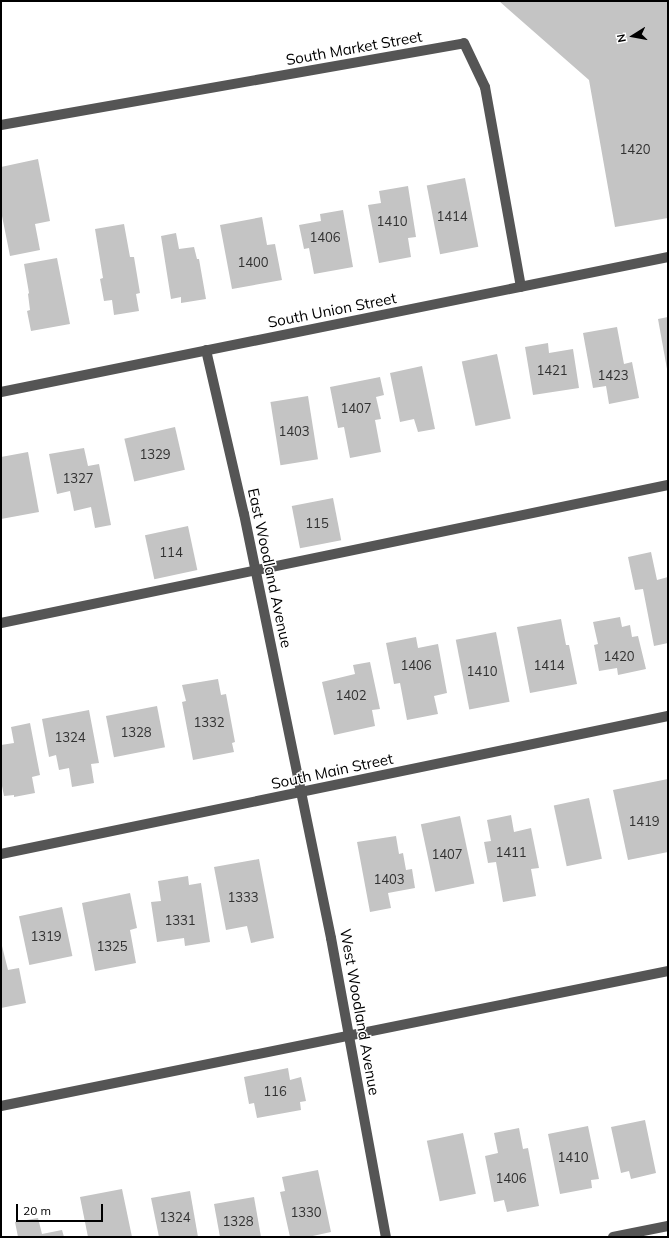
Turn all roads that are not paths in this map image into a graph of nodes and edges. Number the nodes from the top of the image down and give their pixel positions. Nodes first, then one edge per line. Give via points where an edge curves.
1 (1, 125) edge
2 (668, 257) edge
3 (521, 287) junction
4 (206, 350) junction
5 (1, 392) edge
6 (668, 485) edge
7 (256, 571) junction
8 (1, 623) edge
9 (668, 716) edge
10 (302, 793) junction
11 (1, 854) edge
12 (668, 971) edge
13 (348, 1036) junction
14 (1, 1106) edge
15 (668, 1226) edge
16 (386, 1237) edge
17 (613, 1237) edge

1 - 3 street, South Market Street via 464,43 485,87
2 - 3 street, South Union Street
3 - 4 street, South Union Street
4 - 5 street, South Union Street
4 - 7 street, East Woodland Avenue
6 - 7 street
7 - 8 street
7 - 10 street, East Woodland Avenue
9 - 10 street, South Main Street
10 - 11 street, South Main Street
10 - 13 street, West Woodland Avenue
12 - 13 street
13 - 14 street
13 - 16 street, West Woodland Avenue
15 - 17 street

